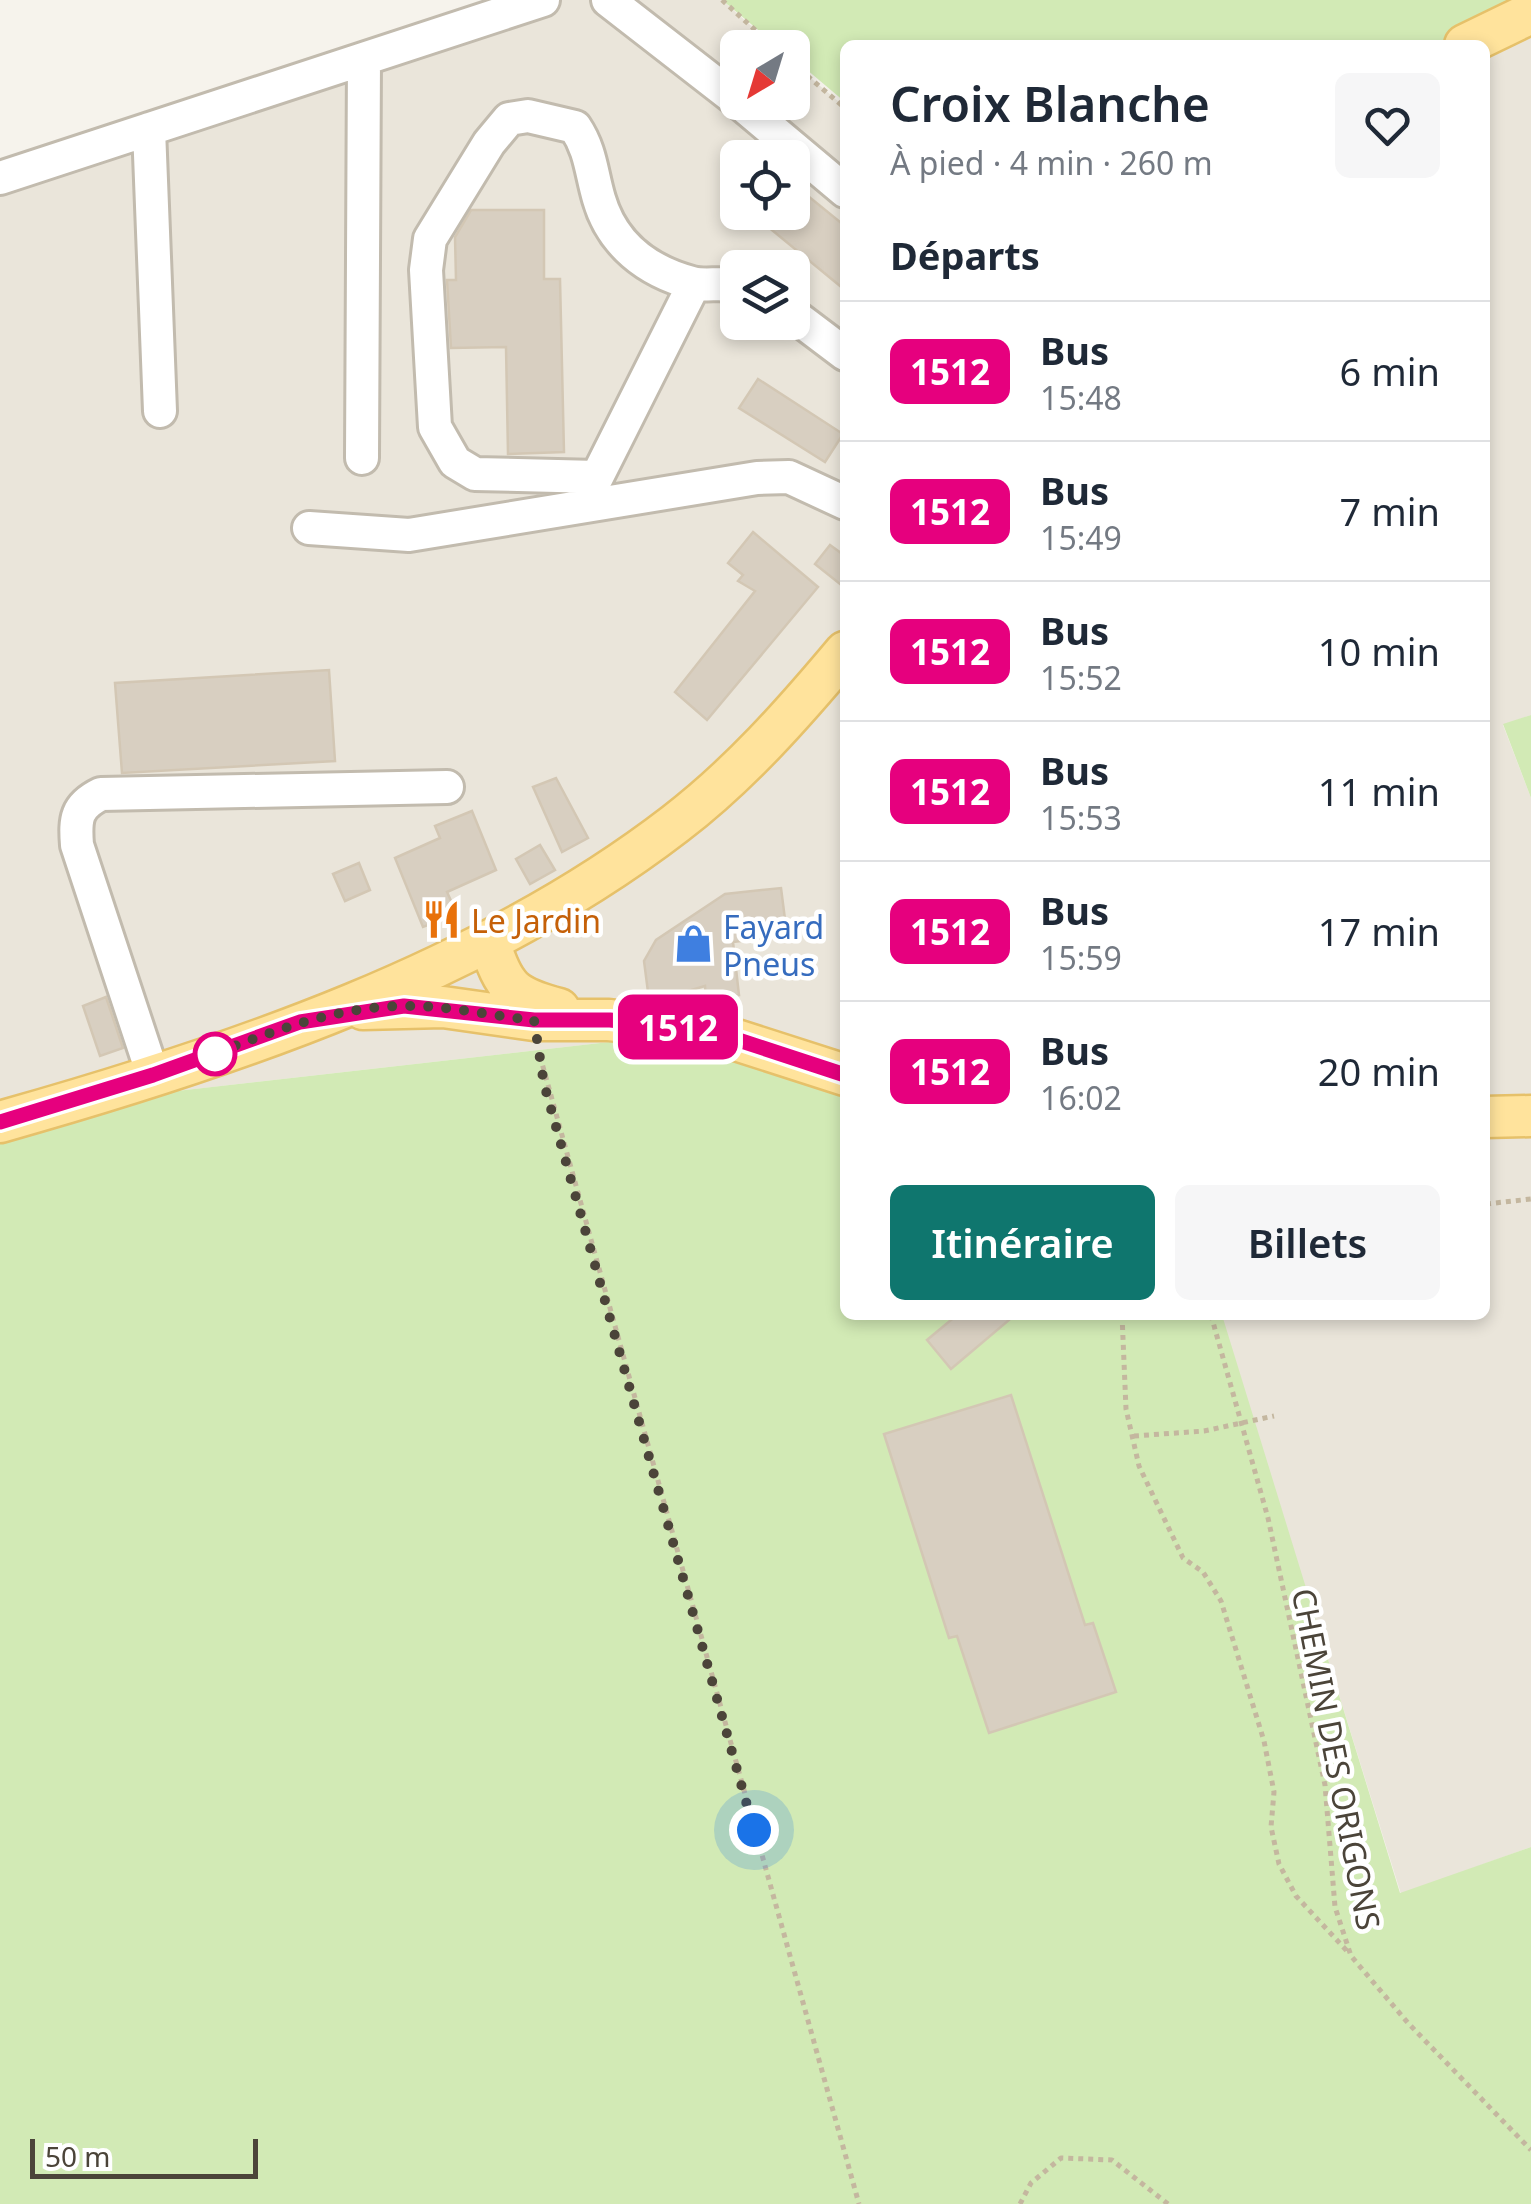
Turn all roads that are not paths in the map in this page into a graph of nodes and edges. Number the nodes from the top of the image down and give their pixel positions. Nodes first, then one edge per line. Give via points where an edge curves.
1 (543, 0) edge
2 (608, 0) edge
3 (1531, 13) edge
4 (1475, 40) edge
5 (364, 59) junction
6 (720, 88) edge
7 (760, 120) edge
8 (149, 130) junction
9 (0, 178) edge
10 (840, 187) edge
11 (694, 284) junction
12 (720, 286) edge
13 (810, 328) edge
14 (840, 350) edge
15 (160, 411) dead end
16 (362, 458) dead end
17 (840, 501) edge
18 (309, 528) dead end
19 (840, 658) edge
20 (448, 787) dead end
21 (481, 946) junction
22 (487, 1015) junction
23 (610, 1020) junction
24 (300, 1022) junction
25 (840, 1073) edge
26 (153, 1075) junction
27 (1531, 1116) edge
28 (1490, 1117) edge
29 (0, 1122) edge

1 - 5 lane
2 - 6 lane
3 - 4 main road
5 - 8 lane
5 - 16 lane
7 - 10 lane
8 - 9 lane
8 - 15 lane
11 - 11 lane via 597,477 475,474 455,462 434,427 430,239 509,120 528,116 575,126 589,148 615,238 644,263
11 - 12 lane
13 - 14 lane
17 - 18 lane via 789,477 757,478 409,535
19 - 21 main road via 794,714 677,823
20 - 26 lane via 101,794 85,801 75,818 77,845
21 - 22 main road via 459,964 455,979 465,1002
21 - 23 main road via 517,995
21 - 24 main road
22 - 23 main road
22 - 24 main road via 404,1006
23 - 25 main road via 738,1037
24 - 26 main road
26 - 29 main road
27 - 28 main road

